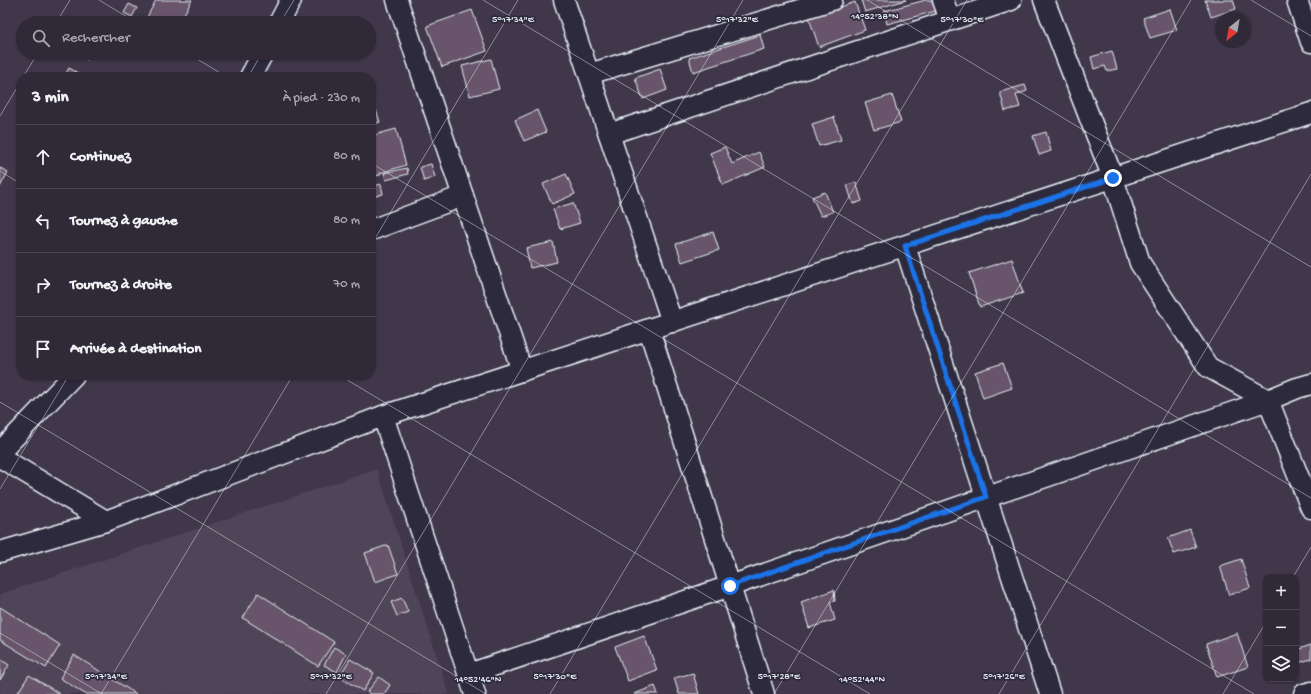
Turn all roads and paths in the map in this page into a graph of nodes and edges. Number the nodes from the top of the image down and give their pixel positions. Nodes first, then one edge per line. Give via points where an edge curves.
1 (292, 0) edge
2 (398, 0) edge
3 (564, 0) edge
4 (832, 0) edge
5 (943, 0) edge
6 (1011, 0) edge
7 (1044, 0) edge
8 (1297, 0) edge
9 (283, 16) edge
10 (950, 20) junction
11 (1311, 42) edge
12 (259, 60) edge
13 (253, 72) edge
14 (589, 74) junction
15 (1311, 113) edge
16 (609, 134) junction
17 (1113, 178) junction
18 (463, 196) junction
19 (376, 228) edge
20 (905, 246) junction
21 (672, 322) junction
22 (649, 329) junction
23 (522, 371) junction
24 (69, 380) edge
25 (1311, 384) edge
26 (1268, 400) junction
27 (383, 416) junction
28 (0, 452) edge
29 (0, 457) edge
30 (986, 497) junction
31 (1311, 508) edge
32 (106, 521) junction
33 (0, 552) edge
34 (730, 586) junction
35 (469, 674) junction
36 (1311, 692) edge
37 (475, 694) edge
38 (764, 694) edge
39 (1050, 694) edge
40 (1304, 694) edge

1 - 9 street
2 - 18 street
3 - 14 street
4 - 14 street
5 - 10 street
6 - 10 street
7 - 17 street
8 - 11 street
10 - 16 street
12 - 13 street
14 - 16 street
15 - 17 street
16 - 21 street
17 - 20 street
17 - 26 street via 1140,263 1208,367
18 - 19 street
18 - 23 street
20 - 21 street
20 - 30 street
21 - 22 street
22 - 23 street
22 - 34 street
23 - 27 street
24 - 28 street
25 - 26 street
26 - 30 street
26 - 31 street
27 - 32 street
27 - 35 street
29 - 32 street
30 - 34 street
30 - 39 street
32 - 33 street
34 - 35 street
34 - 38 street
35 - 37 street
36 - 40 street

